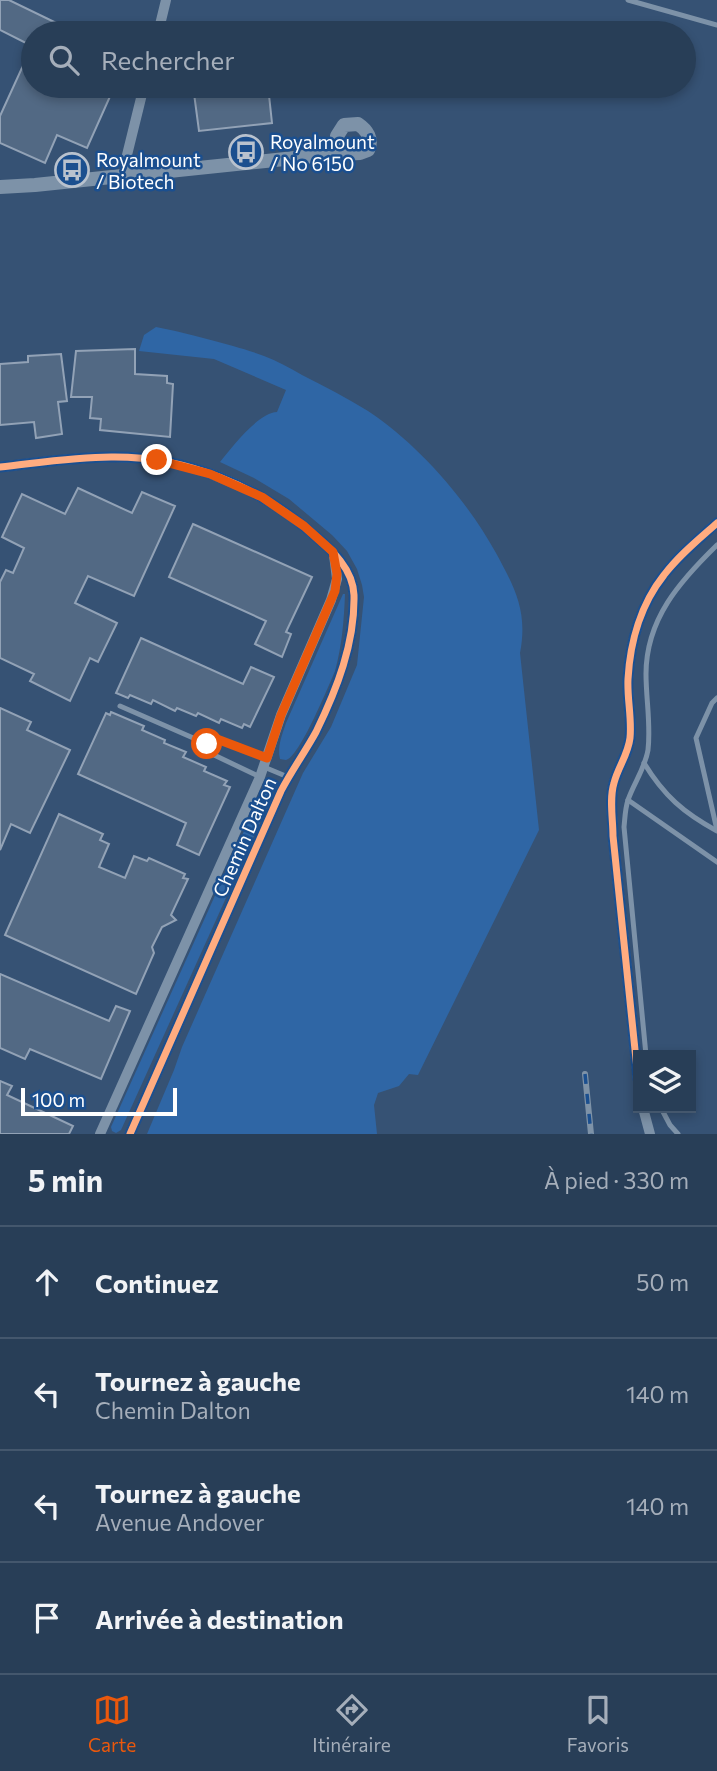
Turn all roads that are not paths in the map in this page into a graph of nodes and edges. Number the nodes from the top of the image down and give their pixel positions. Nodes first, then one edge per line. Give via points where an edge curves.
1 (166, 0) edge
2 (628, 0) edge
3 (161, 21) edge
4 (717, 25) edge
5 (141, 98) edge
6 (335, 155) dead end
7 (129, 175) junction
8 (0, 187) edge
9 (0, 467) edge
10 (717, 523) edge
11 (717, 545) edge
12 (333, 552) junction
13 (717, 698) edge
14 (120, 706) dead end
15 (207, 744) junction
16 (644, 763) junction
17 (264, 767) junction
18 (288, 778) junction
19 (628, 800) junction
20 (717, 831) edge
21 (717, 862) edge
22 (635, 1050) edge
23 (646, 1050) edge
24 (644, 1113) edge
25 (664, 1113) edge
26 (100, 1134) edge
27 (130, 1134) edge
28 (650, 1134) edge
29 (678, 1134) edge

1 - 3 street
2 - 4 lane
5 - 7 street via 127,155
6 - 7 street
7 - 8 street
9 - 12 street via 110,457 182,466 262,497
10 - 22 street via 679,557 652,591 632,648 630,737 613,783 612,805
11 - 16 lane via 676,587 655,626 647,659 649,731
12 - 17 street, Chemin Dalton via 335,591 281,715
12 - 18 street, Chemin Dalton via 353,589 347,652 316,732
13 - 20 lane via 696,738
14 - 15 lane
15 - 17 lane via 212,754
15 - 17 lane via 209,736
16 - 19 lane
16 - 20 lane via 670,799
17 - 18 lane
17 - 26 street, Chemin Dalton
18 - 27 street, Chemin Dalton
19 - 21 lane
19 - 23 lane via 624,827
24 - 28 street
25 - 29 lane

